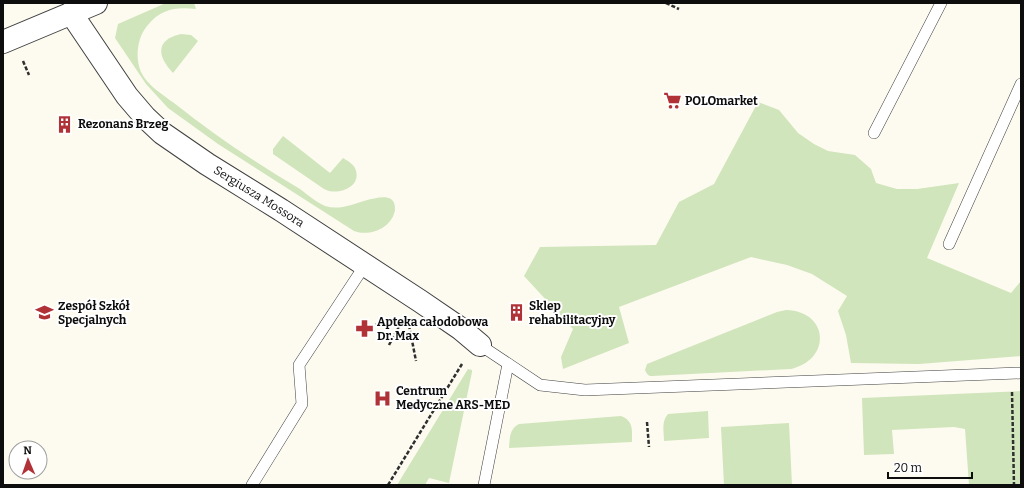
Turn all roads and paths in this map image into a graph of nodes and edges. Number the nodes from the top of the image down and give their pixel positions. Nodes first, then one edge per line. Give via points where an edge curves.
1 (96, 3) edge
2 (666, 3) edge
3 (941, 3) edge
4 (679, 9) dead end
5 (71, 13) junction
6 (3, 42) edge
7 (22, 57) dead end
8 (29, 75) dead end
9 (1021, 84) edge
10 (874, 134) dead end
11 (949, 244) dead end
12 (365, 265) junction
13 (407, 313) dead end
14 (400, 316) dead end
15 (408, 320) dead end
16 (364, 329) dead end
17 (480, 344) joint
18 (389, 345) dead end
19 (416, 361) dead end
20 (462, 364) dead end
21 (508, 364) junction
22 (1016, 374) edge
23 (647, 422) dead end
24 (649, 447) dead end
25 (252, 485) edge
26 (388, 485) edge
27 (484, 485) edge
28 (1014, 485) edge

1 - 5 street
2 - 4 path
3 - 10 lane
5 - 6 street
5 - 12 street, Sergiusza Mossora via 127,96 162,133
7 - 8 path
9 - 11 lane
12 - 17 street, Sergiusza Mossora
12 - 25 lane via 299,365 302,404
13 - 18 path
14 - 16 path
15 - 19 path
17 - 21 lane
20 - 26 path
21 - 22 lane via 540,385 585,390
21 - 27 lane
22 - 28 path
23 - 24 path

